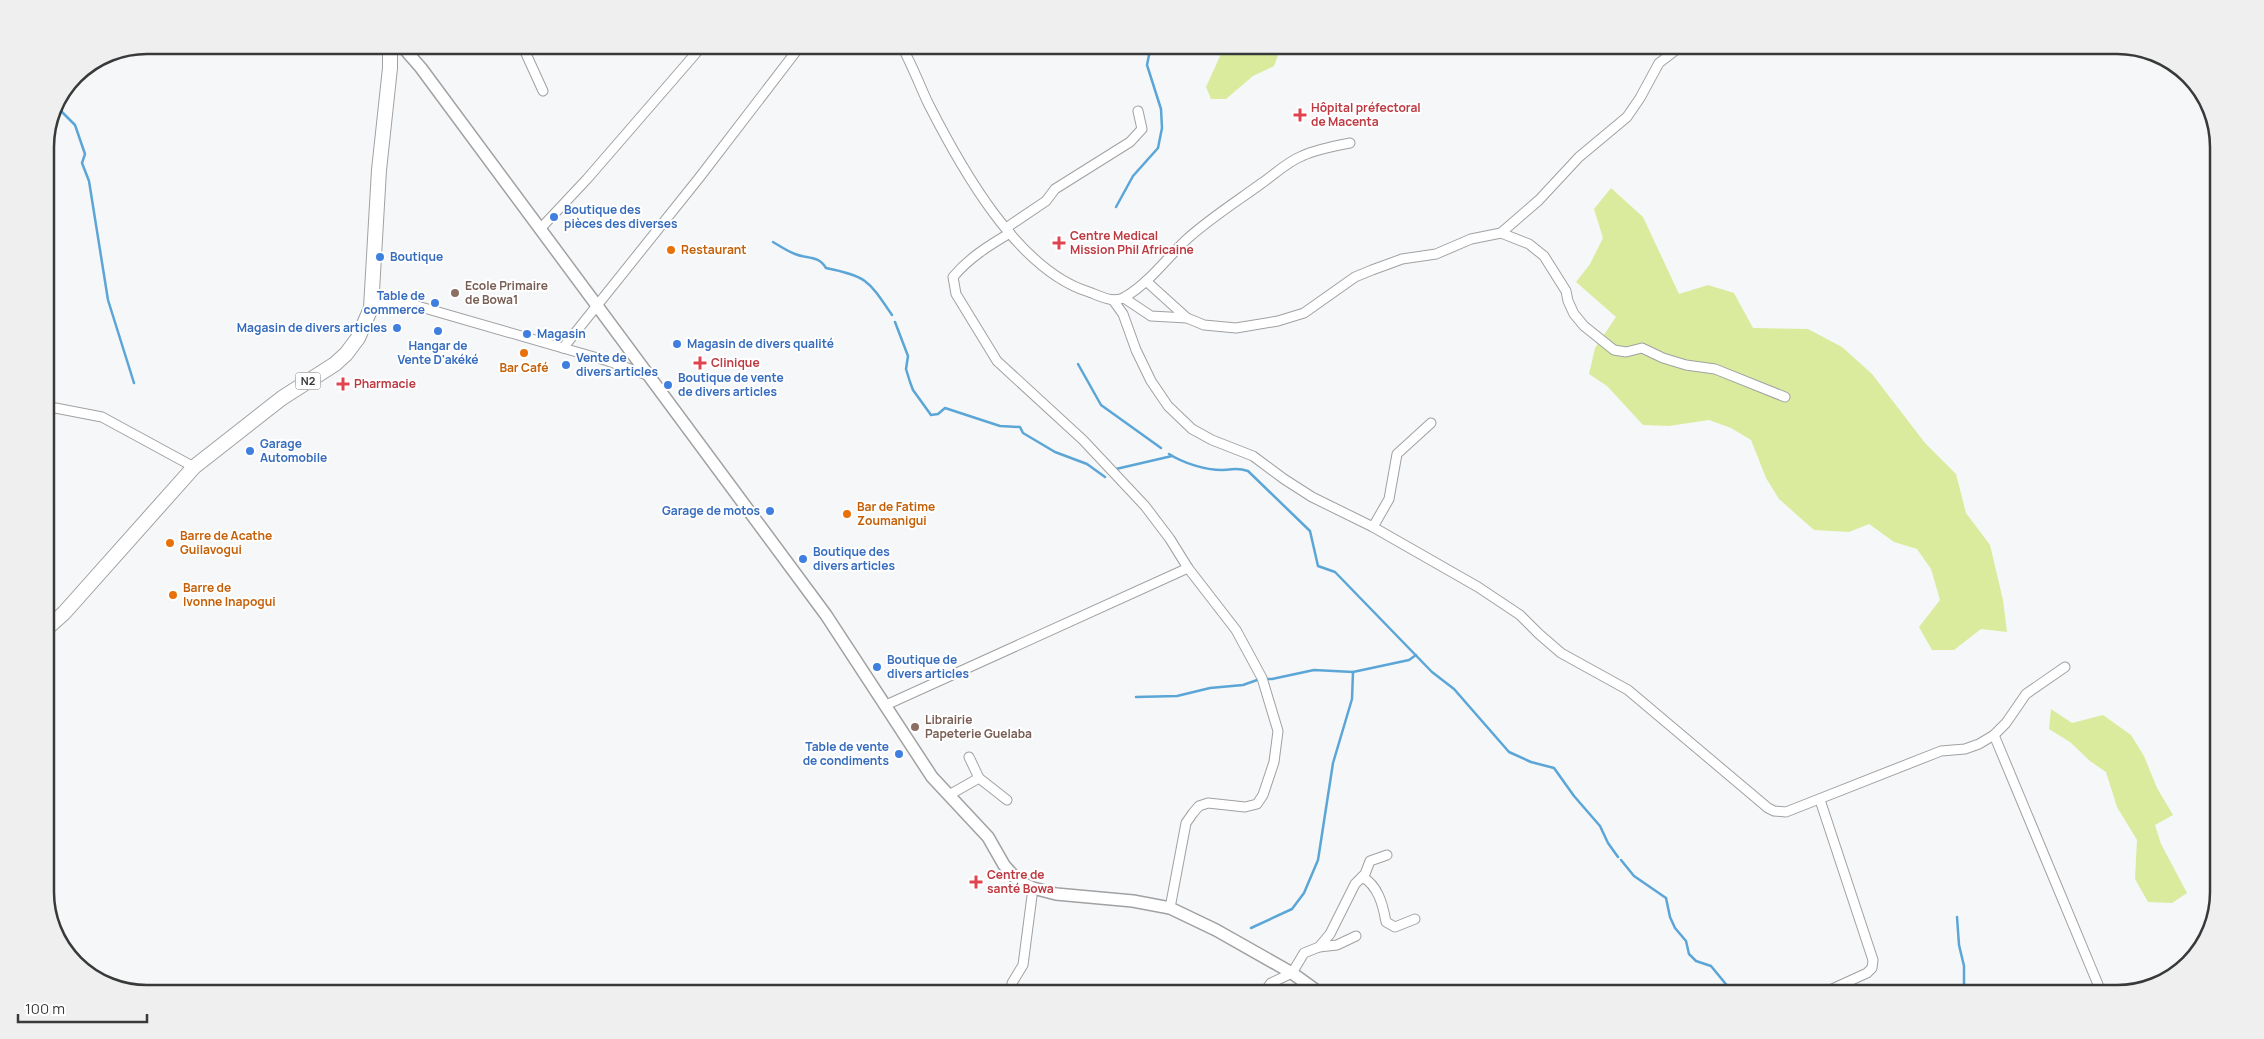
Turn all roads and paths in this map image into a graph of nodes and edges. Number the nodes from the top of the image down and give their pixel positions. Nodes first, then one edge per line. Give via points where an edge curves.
1 (390, 54) edge
2 (409, 54) edge
3 (526, 54) edge
4 (695, 54) edge
5 (794, 54) edge
6 (909, 54) edge
7 (1671, 54) edge
8 (543, 91) dead end
9 (1138, 111) dead end
10 (1350, 142) dead end
11 (540, 229) junction
12 (1008, 231) junction
13 (1501, 233) junction
14 (1146, 280) junction
15 (1124, 298) junction
16 (1113, 300) junction
17 (598, 305) junction
18 (371, 308) junction
19 (1186, 318) junction
20 (563, 348) junction
21 (647, 375) junction
22 (1785, 397) dead end
23 (54, 408) edge
24 (1431, 423) dead end
25 (194, 466) junction
26 (1373, 528) junction
27 (1188, 568) junction
28 (54, 622) edge
29 (2065, 666) dead end
30 (886, 705) junction
31 (1994, 735) junction
32 (969, 757) dead end
33 (979, 778) junction
34 (949, 796) junction
35 (1007, 800) dead end
36 (1820, 800) junction
37 (1387, 855) dead end
38 (1362, 877) junction
39 (1033, 888) junction
40 (1170, 908) junction
41 (1415, 919) dead end
42 (1356, 936) dead end
43 (1319, 947) junction
44 (1292, 973) junction
45 (1012, 985) edge
46 (1270, 985) edge
47 (1309, 985) edge
48 (1841, 985) edge
49 (2098, 985) edge

1 - 18 highway, N2
2 - 11 main road
3 - 8 street
4 - 11 street
5 - 17 street
6 - 12 street via 952,150
7 - 13 street via 1659,63 1627,117 1579,157 1539,200
9 - 12 street via 1142,130 1130,142 1056,189
10 - 14 street via 1303,155 1289,163 1208,221
11 - 17 main road
12 - 16 street via 1021,248 1054,274 1082,290
12 - 27 street via 953,277 956,294 997,361 1083,440 1128,488 1160,525
13 - 19 street via 1471,239 1436,254 1372,270 1355,277 1304,313 1278,321 1236,328 1204,325
13 - 22 street via 1529,244 1544,256 1566,291 1574,314 1614,350 1626,352 1642,348 1671,360 1715,370
14 - 15 street
14 - 19 street
15 - 16 street
15 - 19 street via 1151,316
16 - 26 street via 1123,314 1151,382 1168,406 1192,429 1253,456 1312,497
17 - 20 street
17 - 21 main road
18 - 20 street via 407,303
18 - 25 highway, N2 via 358,338 346,354 282,398
20 - 21 street
21 - 30 main road via 820,607
23 - 25 street via 102,417
24 - 26 street via 1397,454 1388,499
25 - 28 highway, N2
26 - 36 street via 1478,587 1520,615 1561,652 1628,690 1768,808 1786,812
27 - 30 street
27 - 40 street via 1236,630 1262,678 1278,731 1274,762 1264,795 1257,804 1245,808 1208,803 1199,806 1186,823
29 - 31 street via 2026,694
30 - 34 main road via 912,749
31 - 36 street via 1965,749 1941,751
31 - 49 street
32 - 33 street
33 - 34 street
33 - 35 street
34 - 39 main road via 988,837 1004,865 1018,881
36 - 48 street via 1873,960 1867,973
37 - 38 street via 1370,861
38 - 41 street via 1370,881 1379,897 1386,922 1396,927
38 - 43 street via 1355,884 1330,934
39 - 40 main road via 1056,894
39 - 45 street via 1023,965
40 - 44 main road
42 - 43 street
43 - 44 street via 1304,953
44 - 46 street
44 - 47 main road

